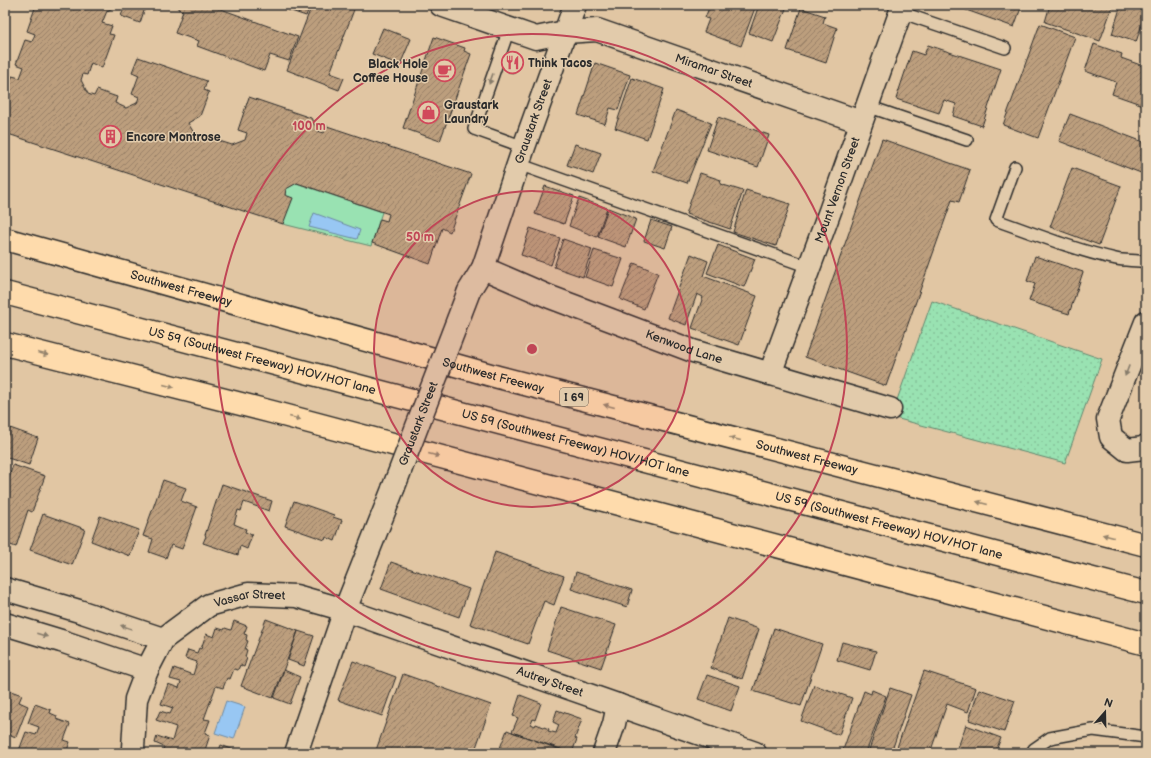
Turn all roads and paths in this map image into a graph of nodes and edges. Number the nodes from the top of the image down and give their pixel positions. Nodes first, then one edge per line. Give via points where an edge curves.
1 (441, 5) edge
2 (575, 5) edge
3 (901, 9) edge
4 (509, 29) junction
5 (565, 32) junction
6 (1005, 48) dead end
7 (864, 114) junction
8 (967, 140) dead end
9 (521, 156) junction
10 (1015, 167) dead end
11 (5, 239) edge
12 (1146, 262) edge
13 (809, 267) junction
14 (483, 268) junction
15 (5, 293) edge
16 (1146, 322) edge
17 (5, 344) edge
18 (770, 374) junction
19 (890, 409) dead end
20 (1146, 446) edge
21 (1146, 545) edge
22 (5, 589) edge
23 (1146, 593) edge
24 (345, 610) junction
25 (5, 624) edge
26 (163, 640) junction
27 (1146, 644) edge
28 (147, 670) junction
29 (618, 705) junction
30 (1146, 737) edge
31 (134, 753) edge
32 (296, 753) edge
33 (604, 753) edge
34 (755, 753) edge
35 (1032, 753) edge

1 - 4 street, Miramar Street
2 - 5 street, Graustark Street
3 - 6 lane
3 - 7 street, Mount Vernon Street
4 - 5 street, Miramar Street via 536,38
4 -> 9 lane via 474,129
5 - 7 street, Miramar Street via 597,30
5 - 9 street, Graustark Street
7 - 8 lane
7 - 13 street, Mount Vernon Street
9 - 13 lane
9 - 14 street, Graustark Street
10 - 12 lane via 996,220 1088,252 1117,260
21 -> 11 highway, Southwest Freeway / I 69 via 498,377
13 - 18 street, Mount Vernon Street
14 - 18 street, Kenwood Lane via 550,297 693,351
14 - 24 street, Graustark Street, bridge via 469,291
15 - 23 highway, US 59 (Southwest Freeway) HOV/HOT lane
16 -> 20 street via 1108,420 1111,437 1127,450
17 -> 27 highway via 280,414
18 - 19 street, Kenwood Lane
26 -> 22 street
24 - 26 street, Vassar Street via 296,596 248,594 210,605
24 - 29 street, Autrey Street
24 - 32 street, Graustark Street
25 -> 28 street
26 - 28 street, Vassar Street
28 - 31 street, Vassar Street via 136,699
29 - 33 street
29 - 34 street, Autrey Street
30 - 35 lane via 1093,730 1050,738

